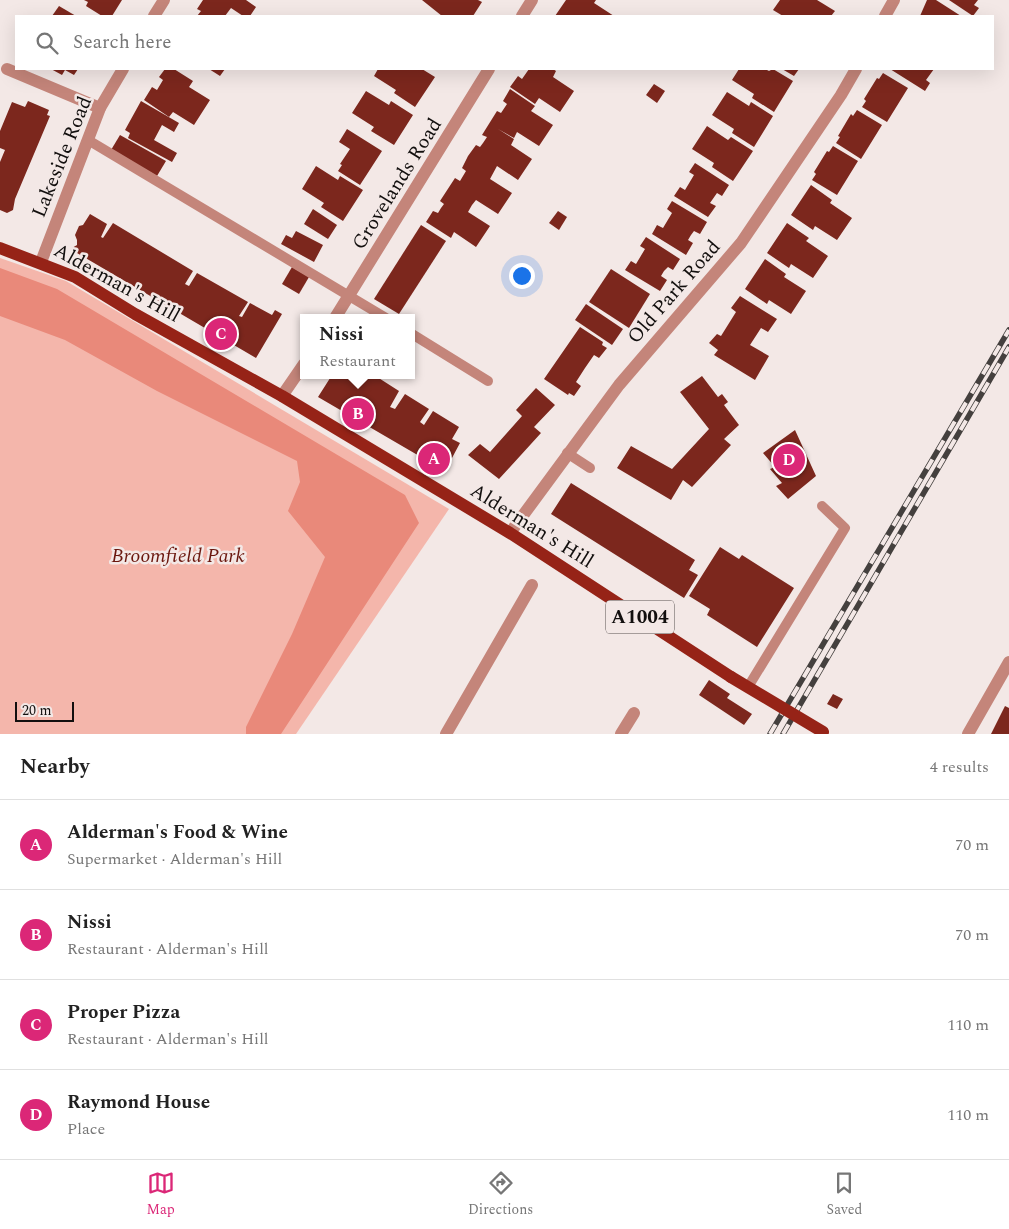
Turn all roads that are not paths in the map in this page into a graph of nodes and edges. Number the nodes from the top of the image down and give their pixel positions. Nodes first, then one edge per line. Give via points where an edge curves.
1 (164, 0) edge
2 (532, 0) edge
3 (894, 0) edge
4 (155, 15) edge
5 (523, 15) edge
6 (886, 15) edge
7 (7, 69) dead end
8 (122, 70) edge
9 (488, 70) edge
10 (855, 70) edge
11 (100, 108) junction
12 (88, 140) junction
13 (0, 248) edge
14 (41, 262) junction
15 (350, 296) junction
16 (338, 314) edge
17 (379, 314) edge
18 (415, 336) edge
19 (300, 370) edge
20 (488, 381) dead end
21 (282, 396) junction
22 (567, 453) junction
23 (590, 468) dead end
24 (822, 506) dead end
25 (510, 533) junction
26 (532, 585) dead end
27 (1009, 662) edge
28 (748, 687) junction
29 (634, 713) dead end
30 (825, 733) edge
31 (446, 734) edge
32 (621, 734) edge
33 (968, 734) edge

1 - 4 street
2 - 5 street
3 - 6 street
7 - 11 street
8 - 11 street, Lakeside Road
9 - 15 street, Grovelands Road
10 - 22 street, Old Park Road via 741,242 619,385
11 - 12 street, Lakeside Road
12 - 14 street, Lakeside Road
12 - 15 lane
13 - 14 main road, Alderman's Hill / A1004
14 - 21 main road, Alderman's Hill / A1004 via 75,277
15 - 16 street, Grovelands Road
15 - 17 lane
18 - 20 lane
19 - 21 street
21 - 25 main road, Alderman's Hill / A1004
22 - 23 lane
22 - 25 street, Old Park Road
24 - 28 lane via 846,528
25 - 28 main road, Alderman's Hill / A1004, bridge
26 - 31 street
27 - 33 street
28 - 30 main road, Alderman's Hill / A1004, bridge
29 - 32 street

